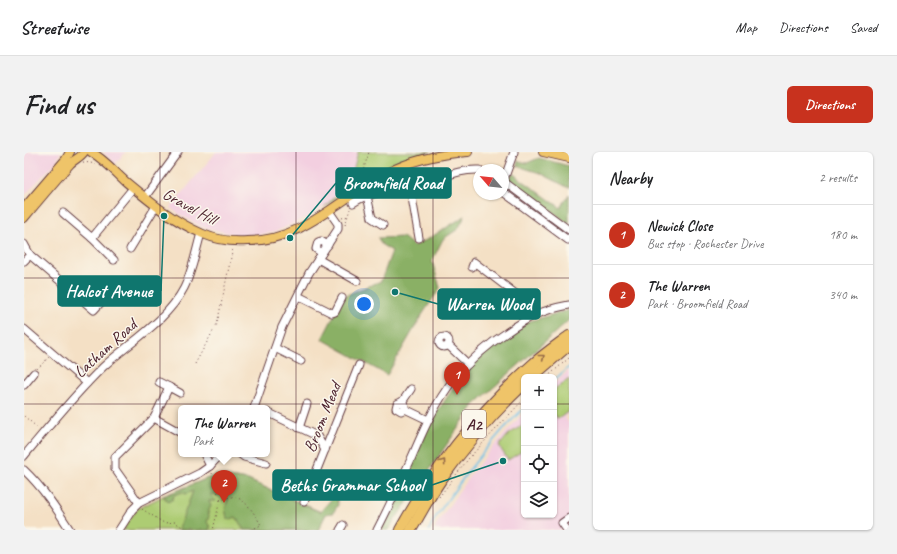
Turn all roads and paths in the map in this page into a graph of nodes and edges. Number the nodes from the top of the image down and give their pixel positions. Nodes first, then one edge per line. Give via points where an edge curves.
1 (70, 152) edge
2 (91, 152) edge
3 (369, 152) edge
4 (468, 152) edge
5 (514, 152) edge
6 (543, 152) edge
7 (178, 153) edge
8 (81, 155) edge
9 (569, 158) edge
10 (104, 162) junction
11 (509, 166) edge
12 (473, 170) edge
13 (410, 186) junction
14 (509, 186) edge
15 (133, 188) junction
16 (344, 194) dead end
17 (367, 196) junction
18 (509, 196) edge
19 (145, 197) junction
20 (353, 203) joint
21 (156, 206) junction
22 (24, 208) edge
23 (329, 211) junction
24 (63, 213) dead end
25 (348, 215) junction
26 (24, 218) edge
27 (340, 219) dead end
28 (383, 225) dead end
29 (342, 228) dead end
30 (569, 230) edge
31 (201, 233) junction
32 (92, 238) junction
33 (419, 238) dead end
34 (569, 240) edge
35 (234, 242) junction
36 (24, 244) edge
37 (130, 249) dead end
38 (30, 255) junction
39 (320, 256) junction
40 (114, 260) dead end
41 (24, 261) edge
42 (472, 267) dead end
43 (357, 281) dead end
44 (119, 290) dead end
45 (298, 296) junction
46 (342, 298) dead end
47 (569, 306) edge
48 (537, 314) junction
49 (24, 329) edge
50 (569, 336) edge
51 (448, 345) dead end
52 (569, 346) edge
53 (274, 348) junction
54 (569, 352) edge
55 (52, 353) junction
56 (569, 358) edge
57 (301, 361) dead end
58 (195, 364) dead end
59 (468, 364) junction
60 (359, 365) dead end
61 (34, 373) joint
62 (536, 374) edge
63 (543, 374) edge
64 (550, 374) edge
65 (159, 382) dead end
66 (87, 383) junction
67 (24, 385) edge
68 (169, 387) junction
69 (521, 387) edge
70 (411, 389) dead end
71 (180, 393) dead end
72 (521, 394) edge
73 (521, 402) edge
74 (307, 404) dead end
75 (257, 405) edge
76 (270, 414) edge
77 (24, 416) edge
78 (154, 418) junction
79 (428, 420) junction
80 (299, 428) junction
81 (178, 430) edge
82 (43, 433) junction
83 (331, 434) junction
84 (317, 436) junction
85 (325, 450) junction
86 (24, 456) edge
87 (206, 457) edge
88 (219, 457) edge
89 (244, 457) edge
90 (266, 463) dead end
91 (211, 468) junction
92 (24, 470) edge
93 (369, 487) dead end
94 (393, 499) junction
95 (220, 500) junction
96 (433, 500) junction
97 (304, 502) dead end
98 (138, 504) junction
99 (569, 518) edge
100 (70, 530) edge
101 (119, 530) edge
102 (186, 530) edge
103 (213, 530) edge
104 (255, 530) edge
105 (377, 530) edge
106 (400, 530) edge
107 (411, 530) edge
108 (567, 530) edge

1 - 8 main road via 72,156
1 - 22 main road
2 - 10 main road, Gravel Hill
3 - 16 path via 363,171 351,181
4 - 23 main road, Gravel Hill via 401,166 366,185
5 - 11 street
6 - 9 main road
7 - 19 street
8 - 10 main road, Gravel Hill
8 - 26 main road
10 - 15 main road, Gravel Hill
12 - 13 street
13 - 17 street
13 - 33 street
14 - 30 street
15 - 19 main road, Gravel Hill
15 - 32 street
17 - 20 street
17 - 28 street via 372,218
18 - 34 street
19 - 21 main road, Gravel Hill
20 - 25 path
21 - 31 main road, Gravel Hill
21 - 37 street
23 - 35 main road, Gravel Hill via 281,237
23 - 39 street via 338,224 338,229
24 - 32 street
25 - 27 path
25 - 29 path
31 - 35 main road, Gravel Hill
31 - 66 street, Latham Road via 187,282 179,296 150,328
32 - 40 street
35 - 58 path via 217,324
36 - 38 street
38 - 41 street
38 - 44 street via 94,310 115,288
39 - 43 street
39 - 45 street
42 - 48 street via 474,262 534,308
45 - 46 street via 332,313
45 - 53 street
47 - 48 street via 552,308
48 - 59 street via 498,338
49 - 55 street
106 -> 50 highway, A2 via 433,476 475,422 534,363
51 - 59 street
52 - 62 highway
53 - 57 street
53 - 75 street
54 - 63 highway
55 - 61 path
55 - 66 street
56 - 64 path
59 - 79 street via 454,380
60 - 83 street, Broom Mead
61 - 67 street
65 - 68 street
66 - 82 street, Latham Road
68 - 71 street
68 - 78 street
69 - 96 highway, A2 via 468,444 440,481
70 - 79 street via 403,406
72 - 96 highway via 488,427
73 - 96 path
74 - 80 street
76 - 80 street
77 - 82 path
78 - 81 street
78 - 98 street via 115,457 115,469
79 - 94 street
80 - 84 street
82 - 86 street, Latham Road
83 - 84 street
83 - 85 street, Broom Mead
84 - 85 street
85 - 97 street, Broom Mead
87 - 91 street
88 - 91 street
89 - 90 street
91 - 95 path
91 - 98 street
92 - 100 street via 39,484
93 - 94 street
94 - 105 street
95 - 103 path
95 - 104 path via 234,497 245,503 261,525
96 - 107 highway, A2
98 - 101 street
98 - 102 path via 164,523 175,522
99 - 108 street via 562,523

